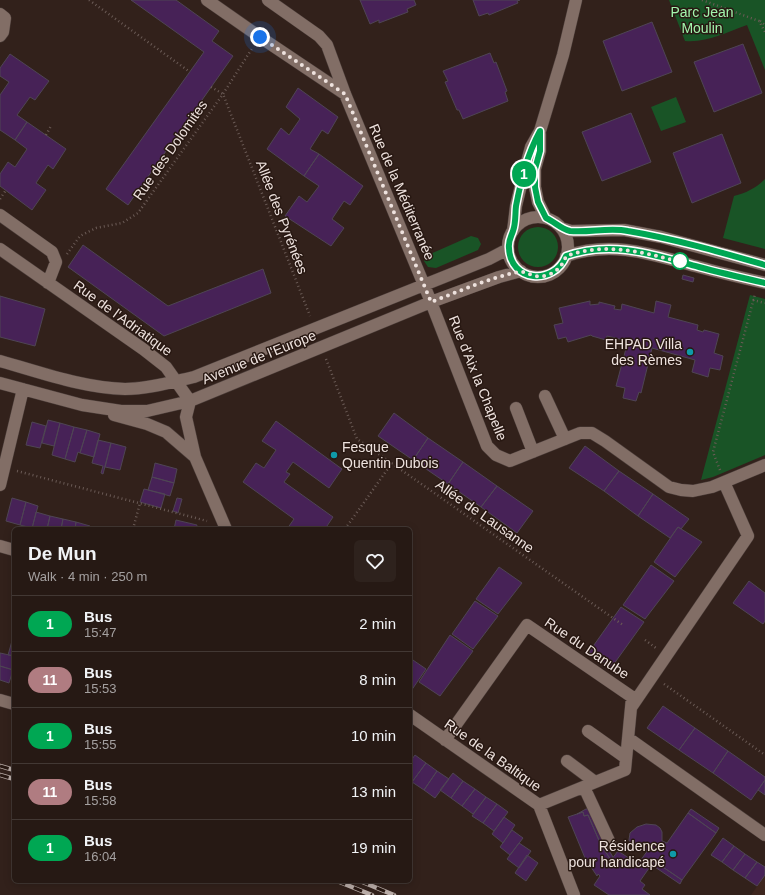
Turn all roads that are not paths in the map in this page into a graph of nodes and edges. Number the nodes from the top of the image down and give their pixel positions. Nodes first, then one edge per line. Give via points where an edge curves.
1 (208, 0) edge
2 (268, 0) edge
3 (576, 0) edge
4 (0, 14) edge
5 (0, 36) edge
6 (345, 94) junction
7 (540, 131) junction
8 (0, 215) edge
9 (546, 218) junction
10 (561, 228) junction
11 (513, 231) junction
12 (0, 249) edge
13 (508, 249) junction
14 (566, 256) junction
15 (765, 265) edge
16 (521, 271) junction
17 (762, 282) edge
18 (48, 283) junction
19 (424, 284) junction
20 (431, 302) junction
21 (0, 361) edge
22 (175, 381) junction
23 (0, 383) edge
24 (23, 389) junction
25 (545, 396) dead end
26 (190, 401) junction
27 (82, 405) junction
28 (516, 408) dead end
29 (565, 439) junction
30 (533, 452) junction
31 (195, 457) junction
32 (765, 465) edge
33 (724, 482) junction
34 (0, 485) edge
35 (226, 527) edge
36 (0, 546) edge
37 (12, 549) edge
38 (0, 700) edge
39 (12, 703) edge
40 (631, 707) junction
41 (412, 716) edge
42 (588, 732) dead end
43 (628, 738) junction
44 (445, 740) junction
45 (626, 758) junction
46 (567, 761) dead end
47 (589, 784) junction
48 (539, 805) junction
49 (765, 834) edge
50 (610, 843) dead end
51 (574, 895) edge

1 - 6 street
2 - 6 street, Rue de la Méditerranée via 319,36 327,45
3 - 7 street
4 - 5 street via 5,18
6 - 19 street, Rue de la Méditerranée
7 - 9 street via 535,187 538,202
7 - 11 street via 531,147 525,169
8 - 18 street via 52,252 56,262
9 - 10 street
9 - 11 street via 528,219
10 - 14 street via 568,244
10 - 15 street via 571,231 624,230 661,236
11 - 13 street
12 - 18 street, Rue de l'Adriatique
13 - 16 street via 512,261
13 - 19 street, Avenue de l'Europe
14 - 16 street via 561,266 548,275 536,276
14 - 17 street via 586,250 622,249
16 - 20 street, Avenue de l'Europe
18 - 22 street, Rue de l'Adriatique via 154,357 166,367
19 - 20 street, Rue de la Méditerranée
19 - 22 street, Avenue de l'Europe via 194,377
20 - 26 street, Avenue de l'Europe
20 - 30 street, Rue d'Aix la Chapelle via 487,446 496,455 510,461
21 - 22 street, Avenue de l'Europe via 95,387 126,389
22 - 26 street, Rue de l'Adriatique
23 - 24 street, Avenue de l'Europe
24 - 27 street, Avenue de l'Europe
24 - 34 street
25 - 29 street
26 - 27 street, Avenue de l'Europe via 147,411 121,411
26 - 31 street via 186,417
27 - 31 street via 148,424 166,432
28 - 30 street
29 - 30 street, Rue d'Aix la Chapelle
29 - 33 street, Rue d'Aix la Chapelle via 580,433 592,433 669,487 693,491
31 - 35 street
32 - 33 street, Rue d'Aix la Chapelle
33 - 40 street, Rue du Danube via 748,536
36 - 37 street
38 - 39 street
40 - 43 street
40 - 44 street, Rue du Danube via 632,697 527,625
41 - 44 street, Rue de la Baltique
42 - 45 street
43 - 45 street
43 - 49 street
44 - 48 street, Rue de la Baltique
45 - 47 street via 625,770
46 - 47 street
47 - 48 street
47 - 50 street
48 - 51 street, Rue de la Baltique

